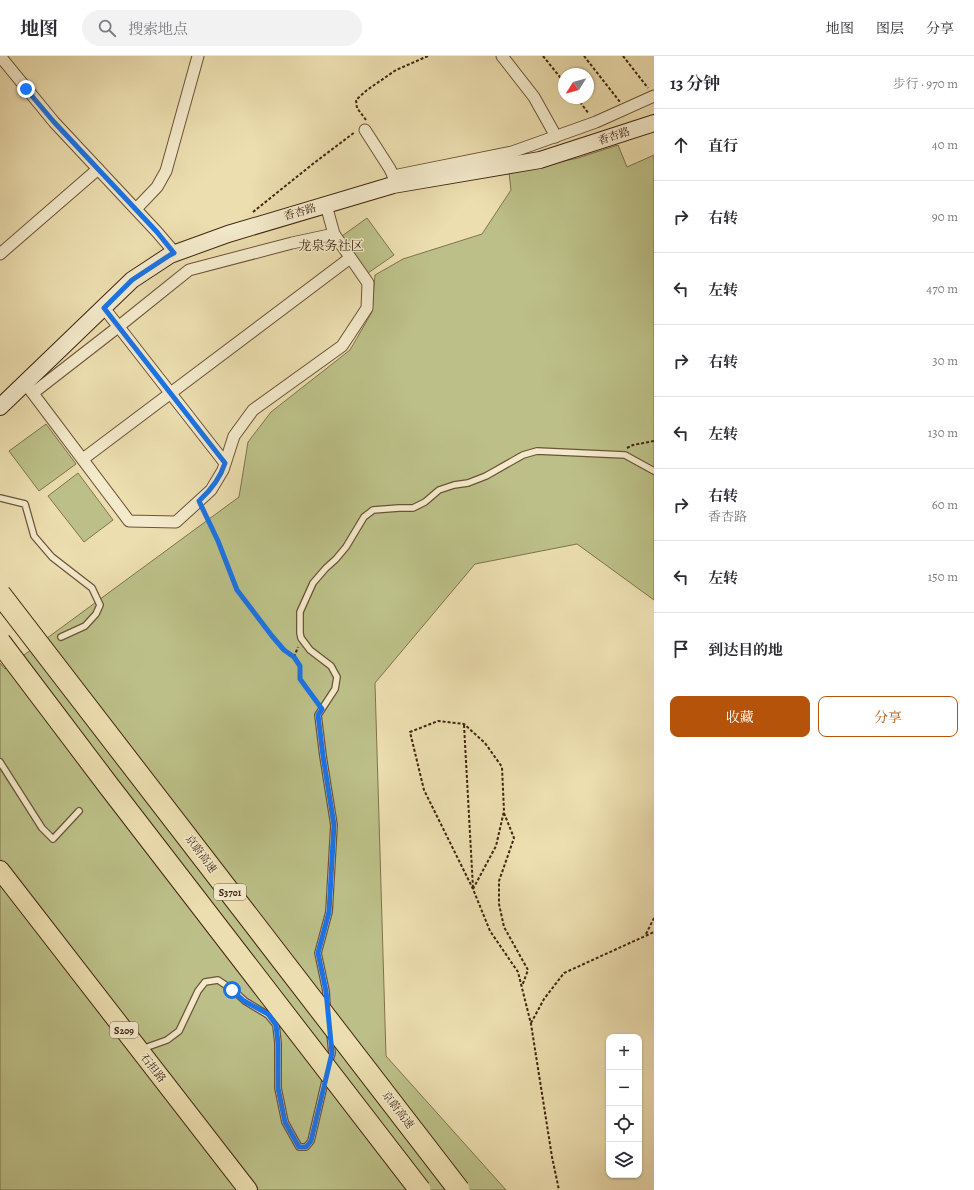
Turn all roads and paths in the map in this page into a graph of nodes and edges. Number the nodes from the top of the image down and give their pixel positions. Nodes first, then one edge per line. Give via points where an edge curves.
1 (0, 56) edge
2 (198, 56) edge
3 (428, 56) edge
4 (502, 56) edge
5 (543, 56) edge
6 (584, 56) edge
7 (623, 56) edge
8 (558, 75) edge
9 (652, 93) edge
10 (582, 104) edge
11 (626, 109) junction
12 (596, 122) junction
13 (654, 124) edge
14 (365, 130) junction
15 (555, 137) junction
16 (98, 169) junction
17 (395, 180) junction
18 (326, 204) junction
19 (136, 209) junction
20 (252, 213) dead end
21 (334, 234) junction
22 (174, 253) junction
23 (0, 254) edge
24 (350, 258) junction
25 (104, 308) junction
26 (118, 327) junction
27 (29, 388) junction
28 (170, 393) junction
29 (0, 407) edge
30 (654, 441) edge
31 (621, 455) junction
32 (83, 459) junction
33 (225, 463) junction
34 (654, 471) edge
35 (0, 498) edge
36 (199, 501) junction
37 (0, 594) edge
38 (61, 637) dead end
39 (0, 642) edge
40 (322, 709) junction
41 (464, 724) junction
42 (0, 762) edge
43 (504, 811) junction
44 (79, 812) dead end
45 (0, 870) edge
46 (473, 889) junction
47 (654, 918) edge
48 (654, 932) edge
49 (646, 935) junction
50 (522, 987) junction
51 (531, 1024) junction
52 (139, 1050) junction
53 (248, 1190) edge
54 (420, 1190) edge
55 (459, 1190) edge
56 (559, 1190) edge

1 - 16 street via 54,122
2 - 19 street via 166,171 156,187
3 - 14 path via 396,70 356,100 357,108 367,122
4 - 15 street via 534,97
5 - 8 path
6 - 11 path
7 - 9 path
9 - 11 street
10 - 12 path
11 - 12 street
12 - 15 street
13 - 17 street, 香杏路 via 540,160
14 - 17 street
14 - 20 path via 355,131
15 - 17 street via 512,152
16 - 19 street
16 - 23 street
17 - 18 street, 香杏路
18 - 21 street
18 - 22 street, 香杏路
19 - 22 street
21 - 24 street
21 - 26 street via 188,270
22 - 25 street, 香杏路 via 132,280
24 - 28 street
24 - 33 street via 368,283 367,308 342,346 253,410 234,436
25 - 26 street
25 - 27 street, 香杏路
26 - 27 street
26 - 28 street
27 - 29 street, 香杏路
27 - 32 street
28 - 32 street
28 - 33 street
30 - 31 path via 633,445 625,449
31 - 34 lane
31 - 40 lane via 537,451 523,455 486,476 439,490 413,508 373,510 364,517 346,547 313,583 300,612 302,638 310,650 330,666 338,677 335,689
32 - 36 street via 129,521 176,522
33 - 36 street via 211,490
35 - 38 lane via 25,504 34,536 52,557 92,588 100,605 85,626
36 - 40 path via 237,590 272,636 294,657 300,666 300,679
37 - 55 highway, 京蔚高速 / S3701, bridge
39 - 54 highway, S3701, bridge
40 - 52 lane via 318,715 334,825 329,912 318,953 326,991 332,1053 311,1141 306,1147 299,1147 285,1122 278,1088 276,1025 268,1014 244,1001 218,980 204,982 179,1031 167,1040
41 - 43 path via 484,743 502,767
41 - 46 path
41 - 46 path via 438,721 410,732 424,790
42 - 44 lane via 42,828 53,839
43 - 46 path via 496,846
43 - 50 path via 514,838 499,882 499,904 504,927 528,970
45 - 52 main road, 石担路 / S209
46 - 50 path via 490,931 518,972
47 - 49 path
48 - 49 path
49 - 51 path via 564,974 544,999
50 - 51 path
51 - 56 path
52 - 53 main road, 石担路 / S209

